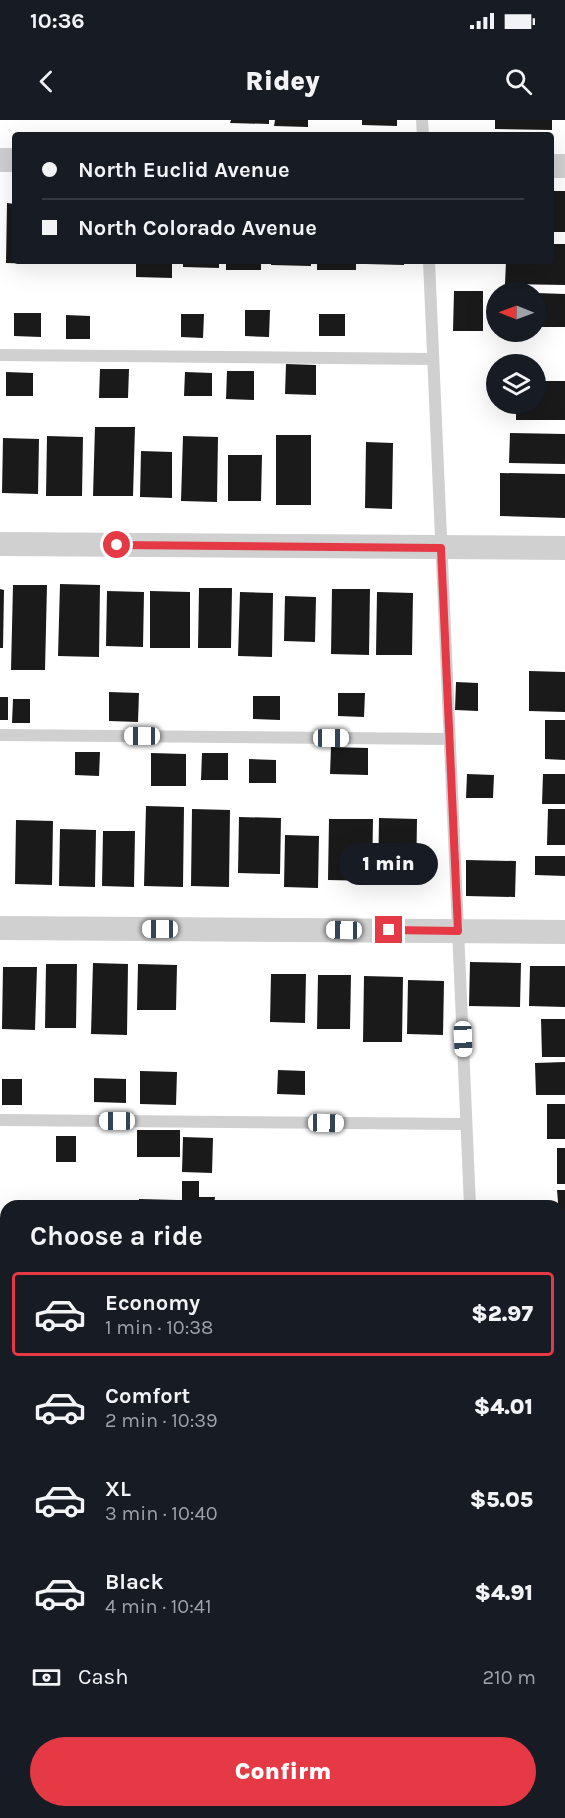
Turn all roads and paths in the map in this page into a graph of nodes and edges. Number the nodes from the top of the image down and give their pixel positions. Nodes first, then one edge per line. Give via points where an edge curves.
1 (429, 264) edge
2 (0, 355) edge
3 (433, 359) junction
4 (0, 544) edge
5 (441, 548) junction
6 (565, 548) edge
7 (0, 735) edge
8 (449, 739) junction
9 (0, 928) edge
10 (458, 931) junction
11 (565, 932) edge
12 (0, 1120) edge
13 (466, 1124) junction
14 (470, 1200) edge

1 - 3 lane
2 - 3 lane
3 - 5 lane
4 - 5 street
5 - 6 street
5 - 8 lane
7 - 8 lane
8 - 10 lane
9 - 10 street
10 - 11 street
10 - 13 lane
12 - 13 lane
13 - 14 lane

